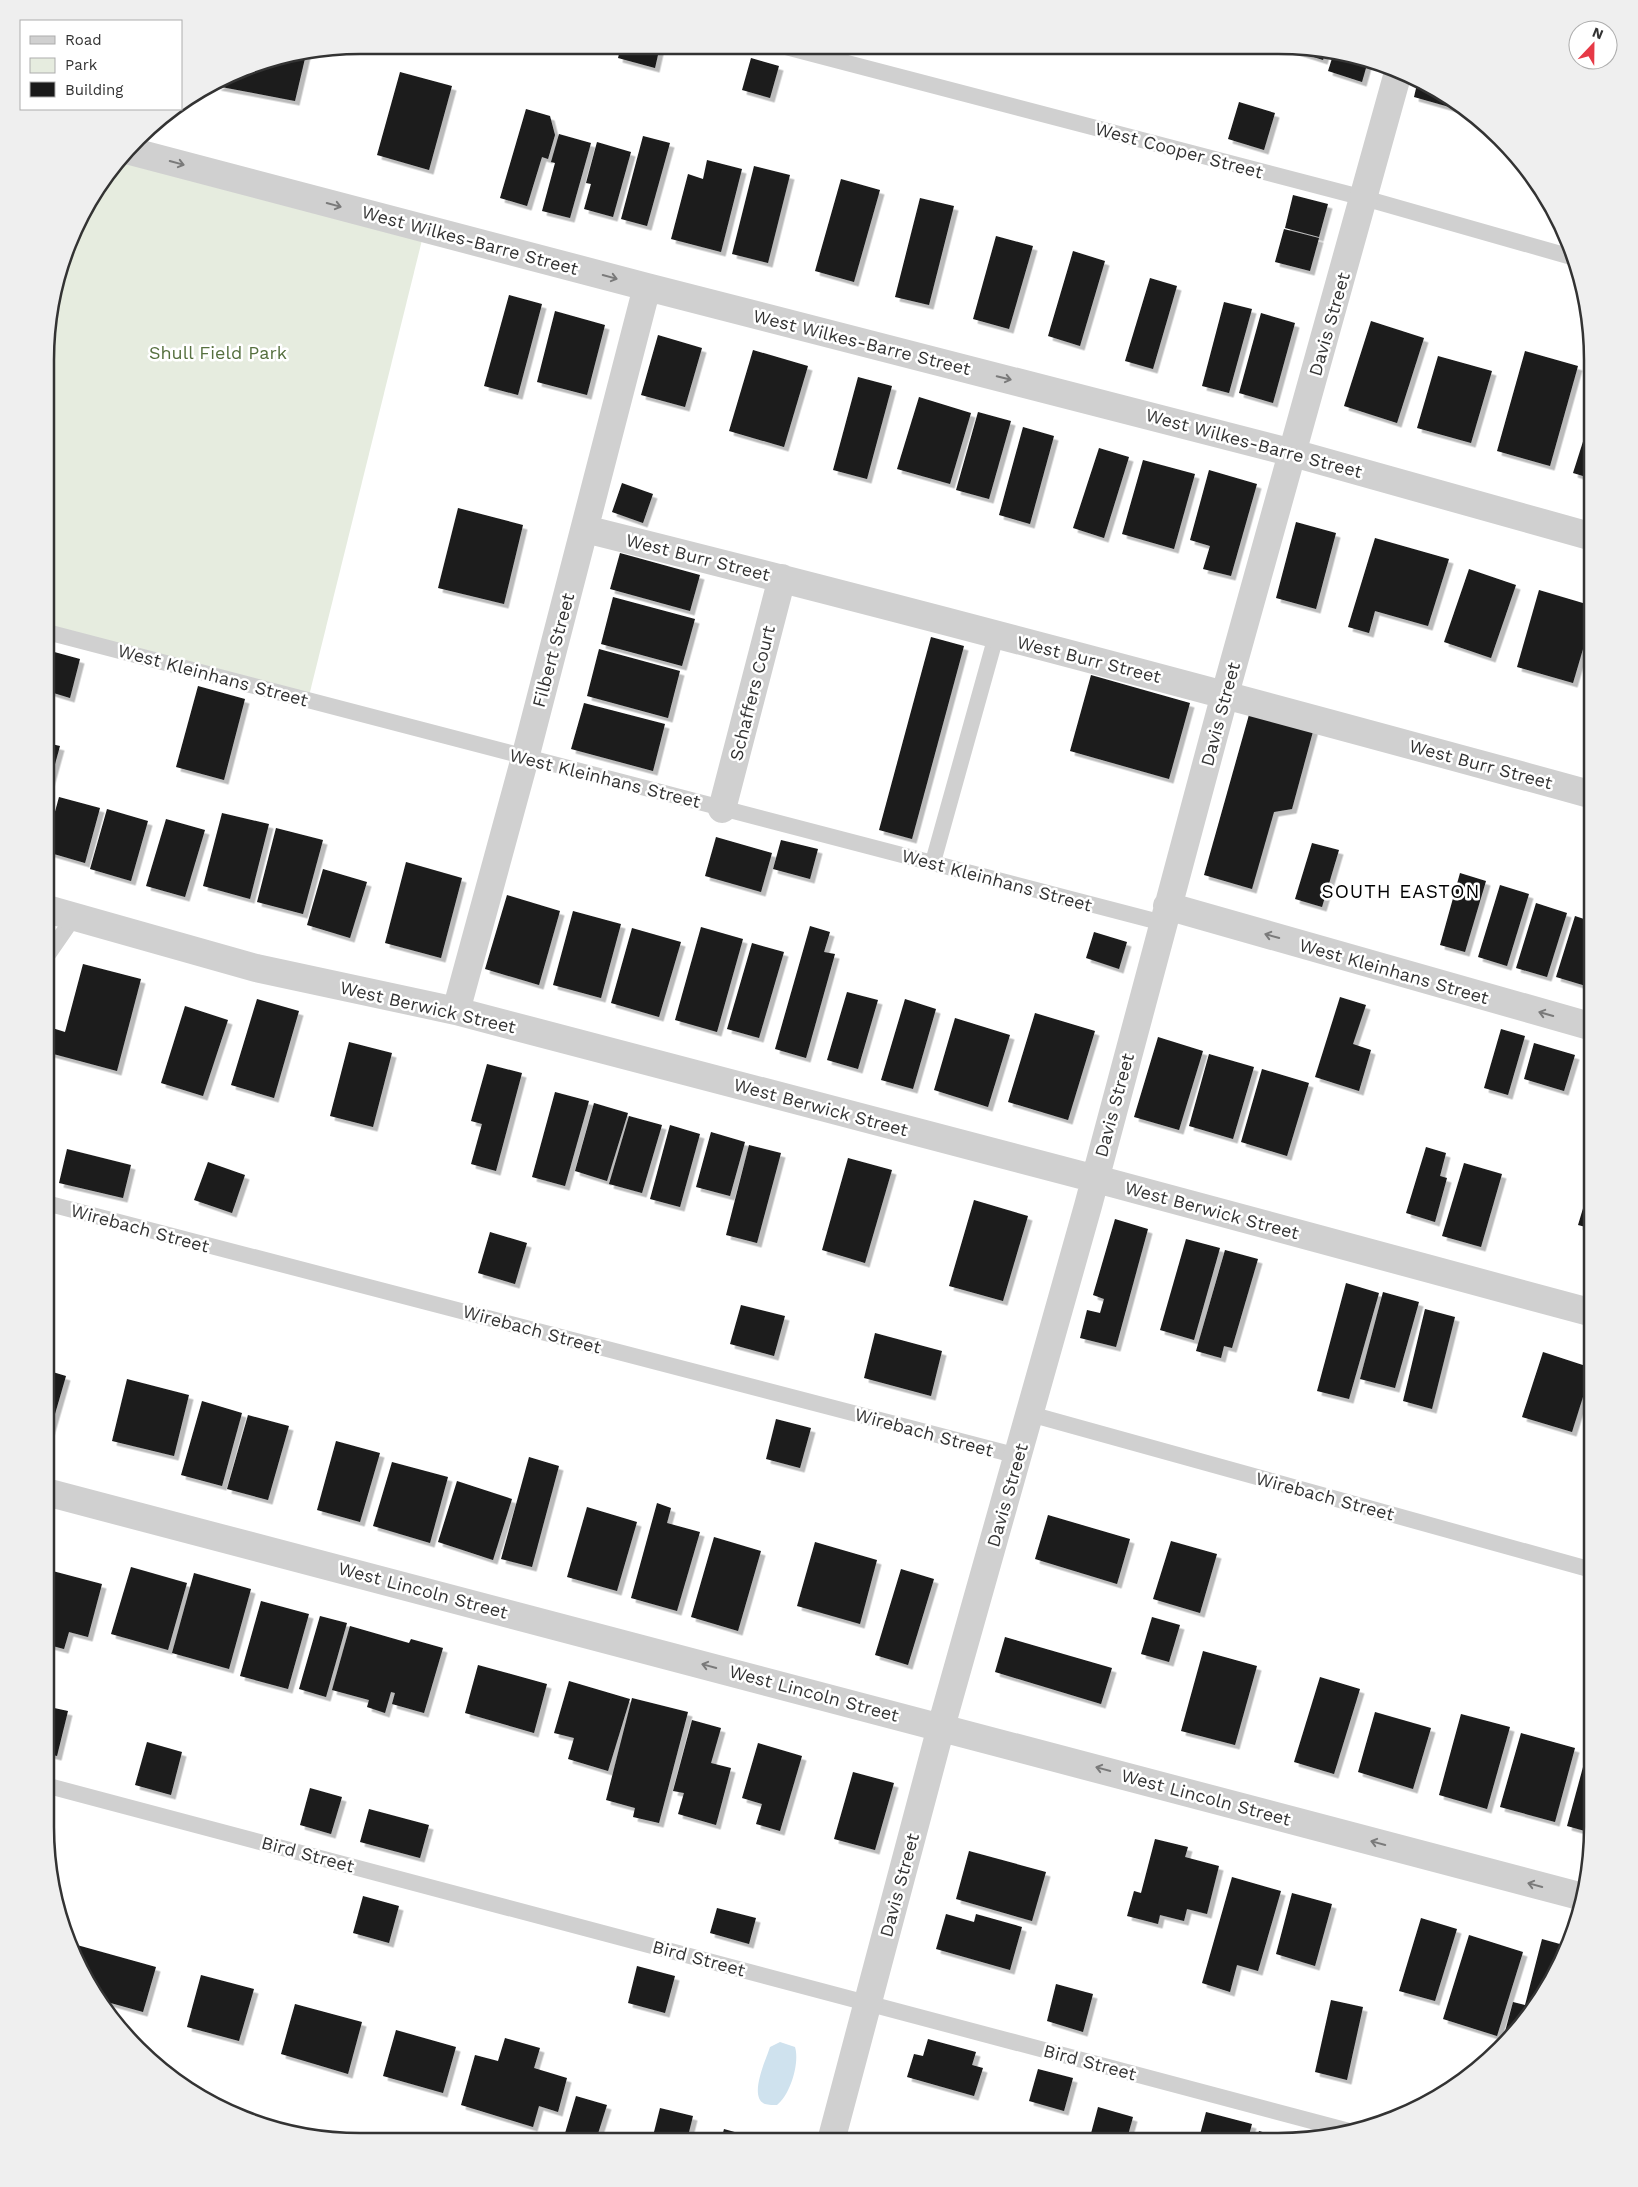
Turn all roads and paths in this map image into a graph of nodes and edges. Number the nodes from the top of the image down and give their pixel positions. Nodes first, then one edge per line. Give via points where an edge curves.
1 (813, 54) edge
2 (1397, 78) edge
3 (135, 152) edge
4 (1364, 198) junction
5 (1566, 255) edge
6 (647, 287) junction
7 (1293, 452) junction
8 (585, 529) junction
9 (1584, 534) edge
10 (782, 578) junction
11 (54, 634) edge
12 (996, 636) junction
13 (1224, 694) junction
14 (525, 758) junction
15 (1584, 793) edge
16 (722, 809) junction
17 (933, 862) junction
18 (54, 911) edge
19 (1165, 915) junction
20 (74, 917) junction
21 (54, 946) edge
22 (456, 1011) junction
23 (1584, 1025) edge
24 (1095, 1179) junction
25 (54, 1205) edge
26 (1584, 1311) edge
27 (1030, 1414) junction
28 (1018, 1456) junction
29 (54, 1494) edge
30 (1584, 1568) edge
31 (942, 1726) junction
32 (54, 1787) edge
33 (1576, 1895) edge
34 (867, 2002) junction
35 (1336, 2127) edge
36 (834, 2133) edge

1 - 4 lane, West Cooper Street
2 - 4 street, Davis Street
3 -> 6 street, West Wilkes-Barre Street
4 - 5 lane, West Cooper Street
4 - 7 street, Davis Street
6 -> 7 street, West Wilkes-Barre Street
6 - 8 street, Filbert Street
7 - 9 street, West Wilkes-Barre Street
7 - 13 street, Davis Street
8 - 10 street, West Burr Street
8 - 14 street, Filbert Street
10 - 12 street, West Burr Street
10 - 16 street, Schaffers Court
11 - 14 lane, West Kleinhans Street
12 - 13 street, West Burr Street
12 - 17 lane
13 - 15 street, West Burr Street
13 - 19 street, Davis Street
14 - 16 lane, West Kleinhans Street
14 - 22 street, Filbert Street
16 - 17 lane, West Kleinhans Street
17 - 19 lane, West Kleinhans Street
18 - 20 street, West Berwick Street
23 -> 19 street, West Kleinhans Street
19 - 24 street, Davis Street
20 - 21 lane
20 - 22 street, West Berwick Street via 256,968
22 - 24 street, West Berwick Street
24 - 26 street, West Berwick Street
24 - 27 street, Davis Street
25 - 28 lane, Wirebach Street
27 - 28 street, Davis Street
27 - 30 lane, Wirebach Street
28 - 31 street, Davis Street
31 -> 29 street, West Lincoln Street
33 -> 31 street, West Lincoln Street
31 - 34 street, Davis Street
32 - 34 lane, Bird Street
34 - 35 lane, Bird Street
34 - 36 street, Davis Street

